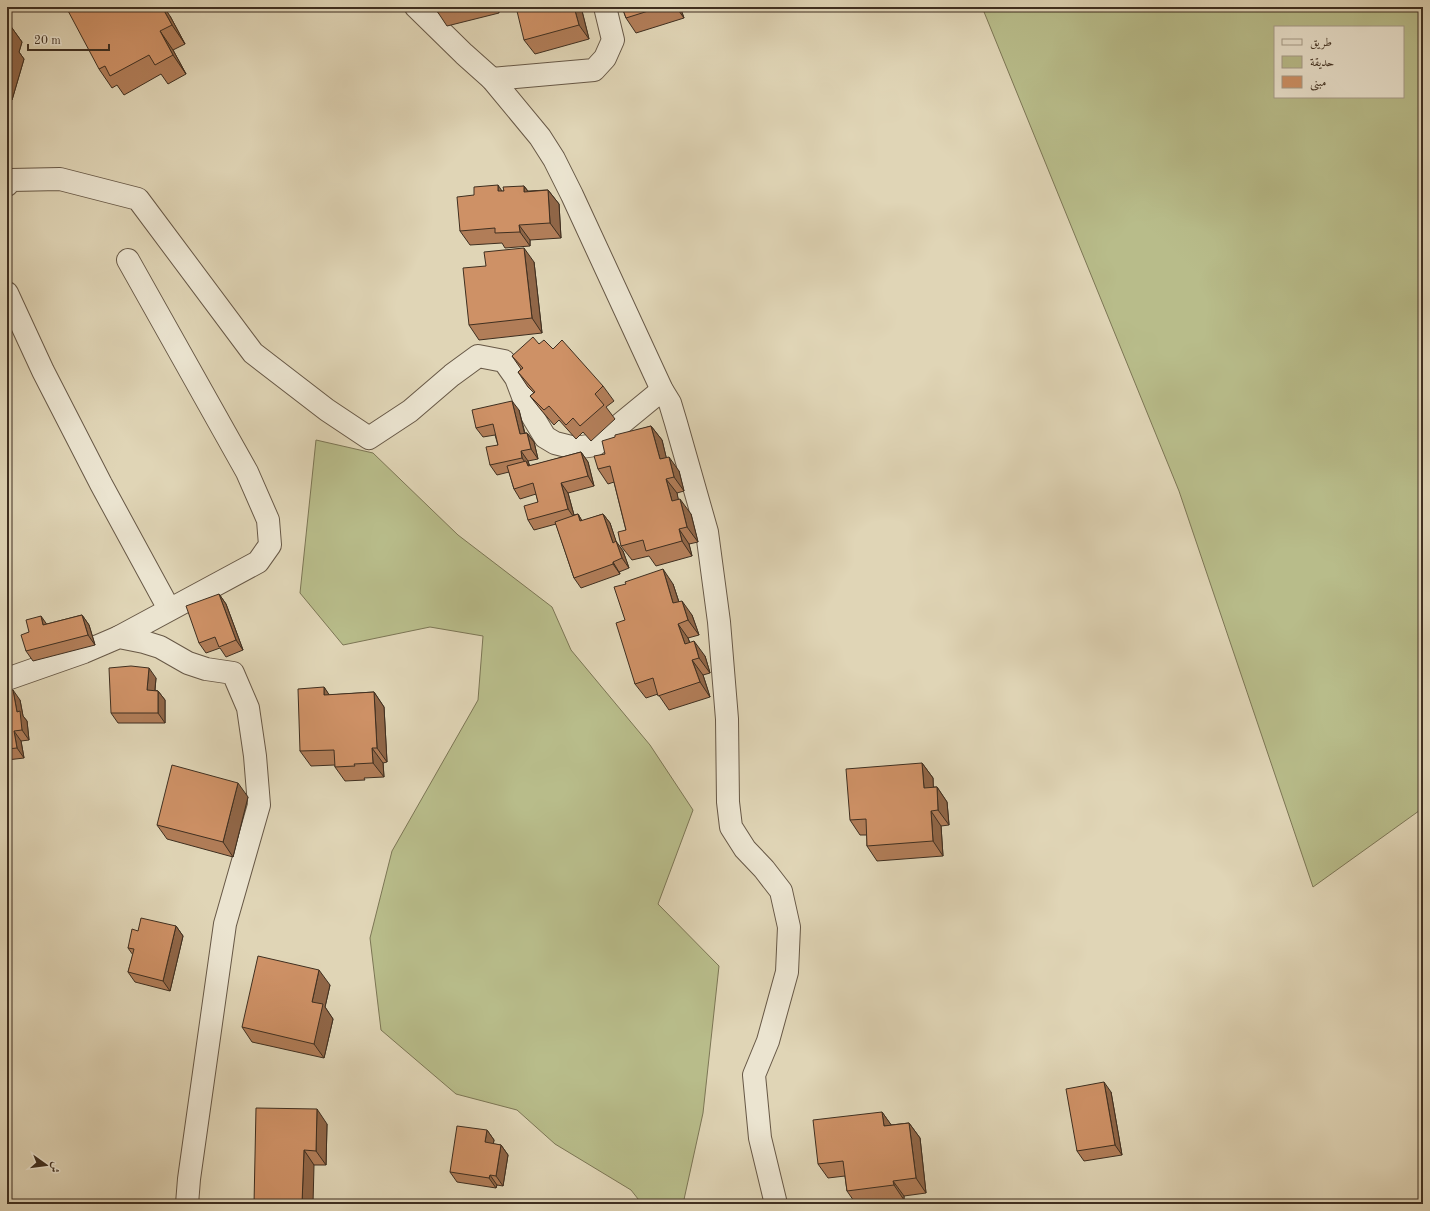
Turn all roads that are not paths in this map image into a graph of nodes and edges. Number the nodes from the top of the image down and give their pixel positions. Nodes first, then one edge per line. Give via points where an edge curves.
1 (416, 7) edge
2 (605, 7) edge
3 (492, 79) junction
4 (7, 185) edge
5 (128, 260) dead end
6 (7, 293) edge
7 (662, 390) junction
8 (170, 609) junction
9 (119, 637) junction
10 (7, 679) edge
11 (187, 1204) edge
12 (776, 1204) edge

1 - 3 street
2 - 3 street via 613,40 605,58 594,70
3 - 7 street via 540,137 554,159
4 - 7 street via 11,180 60,179 138,199 253,353 369,438 410,411 478,356 504,361 516,378 527,406 545,437 555,443 575,448 595,445
5 - 8 street via 247,472 268,520 270,545 258,562
6 - 8 street via 43,371 101,484
7 - 12 street via 670,402 707,532 719,622 727,719 728,802 731,827 745,849 781,891 789,927 786,972 768,1041 754,1075 760,1138
8 - 9 street
9 - 10 street
9 - 11 street via 160,647 188,663 206,669 233,673 248,708 255,756 259,806 225,924

